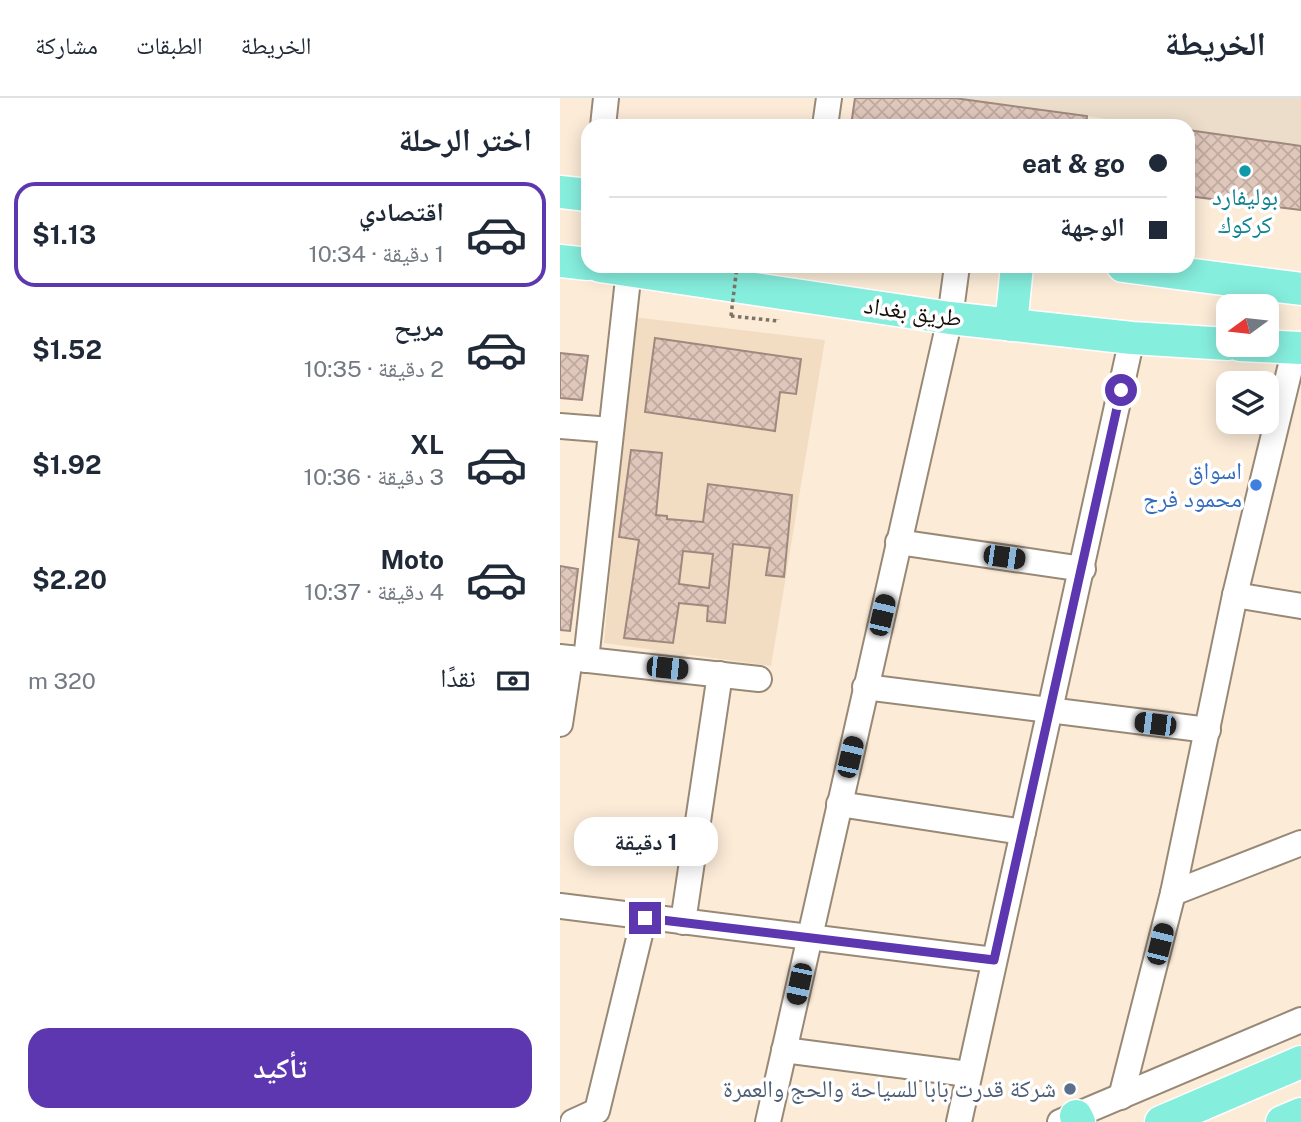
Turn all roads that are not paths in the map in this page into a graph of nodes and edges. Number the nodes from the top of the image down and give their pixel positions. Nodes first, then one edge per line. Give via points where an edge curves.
1 (606, 98) edge
2 (829, 98) edge
3 (604, 119) edge
4 (826, 119) edge
5 (560, 192) edge
6 (581, 194) edge
7 (560, 261) edge
8 (581, 263) edge
9 (615, 273) edge
10 (648, 273) edge
11 (956, 273) edge
12 (1016, 273) edge
13 (1177, 273) edge
14 (1301, 289) edge
15 (950, 318) junction
16 (1011, 325) junction
17 (1132, 338) junction
18 (1216, 343) edge
19 (1279, 347) edge
20 (1298, 348) edge
21 (560, 426) edge
22 (611, 430) junction
23 (898, 542) junction
24 (1083, 569) junction
25 (1235, 595) junction
26 (1301, 606) edge
27 (572, 658) edge
28 (720, 674) junction
29 (759, 679) dead end
30 (865, 687) junction
31 (1050, 712) junction
32 (560, 724) edge
33 (1208, 730) junction
34 (839, 804) junction
35 (1023, 832) junction
36 (1301, 843) edge
37 (1172, 892) junction
38 (560, 906) edge
39 (645, 918) junction
40 (682, 922) junction
41 (808, 939) junction
42 (994, 960) junction
43 (1301, 1020) edge
44 (784, 1050) junction
45 (1301, 1062) edge
46 (968, 1074) junction
47 (1121, 1097) junction
48 (1301, 1114) edge
49 (1072, 1120) edge
50 (573, 1122) edge
51 (768, 1122) edge
52 (959, 1122) edge
53 (1161, 1122) edge
54 (1282, 1122) edge

1 - 3 street
2 - 4 street
5 - 6 main road
7 - 8 main road
9 - 22 street
10 - 15 main road, طريق بغداد
11 - 15 street
12 - 16 main road
13 - 14 main road
15 - 16 main road, طريق بغداد
15 - 23 street
16 - 17 main road, طريق بغداد
17 - 18 main road, طريق بغداد
17 - 24 street
19 - 20 main road
20 - 25 street
21 - 22 street
22 - 27 street
23 - 24 street
23 - 30 street
24 - 31 street
25 - 26 street
25 - 33 street
27 - 28 street
27 - 32 street
28 - 29 street
28 - 40 street
30 - 31 street
30 - 34 street
31 - 33 street
31 - 35 street
33 - 37 street
34 - 35 street
34 - 41 street
35 - 42 street
36 - 37 street
37 - 47 street
38 - 39 street
39 - 40 street
39 - 50 street via 597,1111
40 - 41 street
41 - 42 street
41 - 44 street
42 - 46 street
43 - 47 street
44 - 46 street
44 - 51 street
45 - 53 main road
46 - 52 street
47 - 49 street
48 - 54 main road

